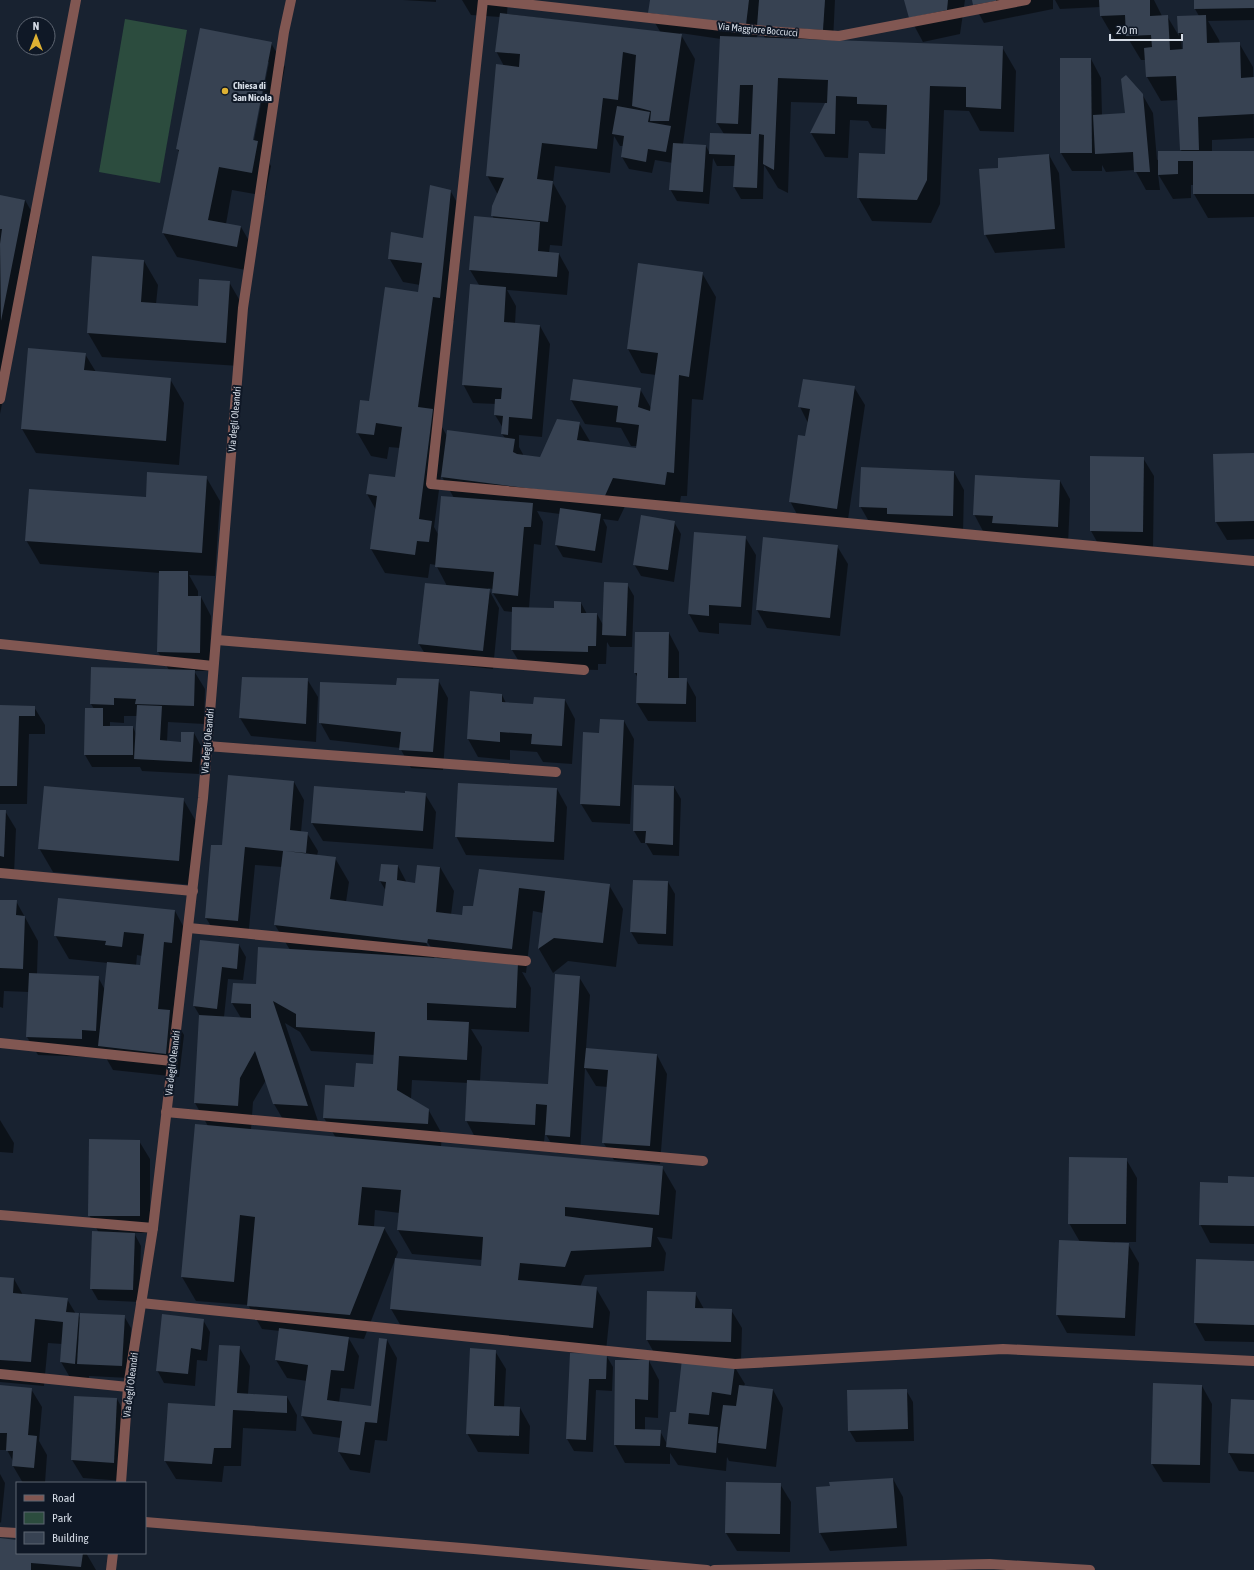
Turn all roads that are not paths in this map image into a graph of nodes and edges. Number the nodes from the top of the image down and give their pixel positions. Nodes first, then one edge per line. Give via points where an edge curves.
1 (76, 0) edge
2 (291, 0) edge
3 (482, 0) edge
4 (488, 0) edge
5 (1026, 0) edge
6 (0, 399) edge
7 (1254, 561) edge
8 (216, 640) junction
9 (0, 644) edge
10 (213, 666) junction
11 (584, 670) dead end
12 (207, 746) junction
13 (556, 772) dead end
14 (0, 873) edge
15 (193, 891) junction
16 (189, 928) junction
17 (526, 961) dead end
18 (0, 1043) edge
19 (172, 1061) junction
20 (166, 1112) junction
21 (702, 1161) dead end
22 (0, 1215) edge
23 (154, 1228) junction
24 (141, 1303) junction
25 (1254, 1361) edge
26 (0, 1374) edge
27 (128, 1387) junction
28 (121, 1482) edge
29 (146, 1522) edge
30 (0, 1532) edge
31 (16, 1533) edge
32 (113, 1554) edge
33 (111, 1570) edge
34 (706, 1570) edge
35 (714, 1570) edge
36 (1090, 1570) edge

1 - 6 street
2 - 8 street, Via degli Oleandri via 243,308
3 - 7 street via 431,484
4 - 5 street, Via Maggiore Boccucci via 766,31 839,36
8 - 10 street, Via degli Oleandri
8 - 11 street
9 - 10 street
10 - 12 street, Via degli Oleandri
12 - 13 street
12 - 15 street, Via degli Oleandri
14 - 15 street
15 - 16 street, Via degli Oleandri
16 - 17 street
16 - 19 street, Via degli Oleandri
18 - 19 street
19 - 20 street, Via degli Oleandri
20 - 21 street
20 - 23 street, Via degli Oleandri
22 - 23 street
23 - 24 street, Via degli Oleandri
24 - 25 street via 735,1364 1003,1349
24 - 27 street, Via degli Oleandri
26 - 27 street
27 - 28 street, Via degli Oleandri
29 - 34 street
30 - 31 street
32 - 33 street
35 - 36 street via 990,1564

